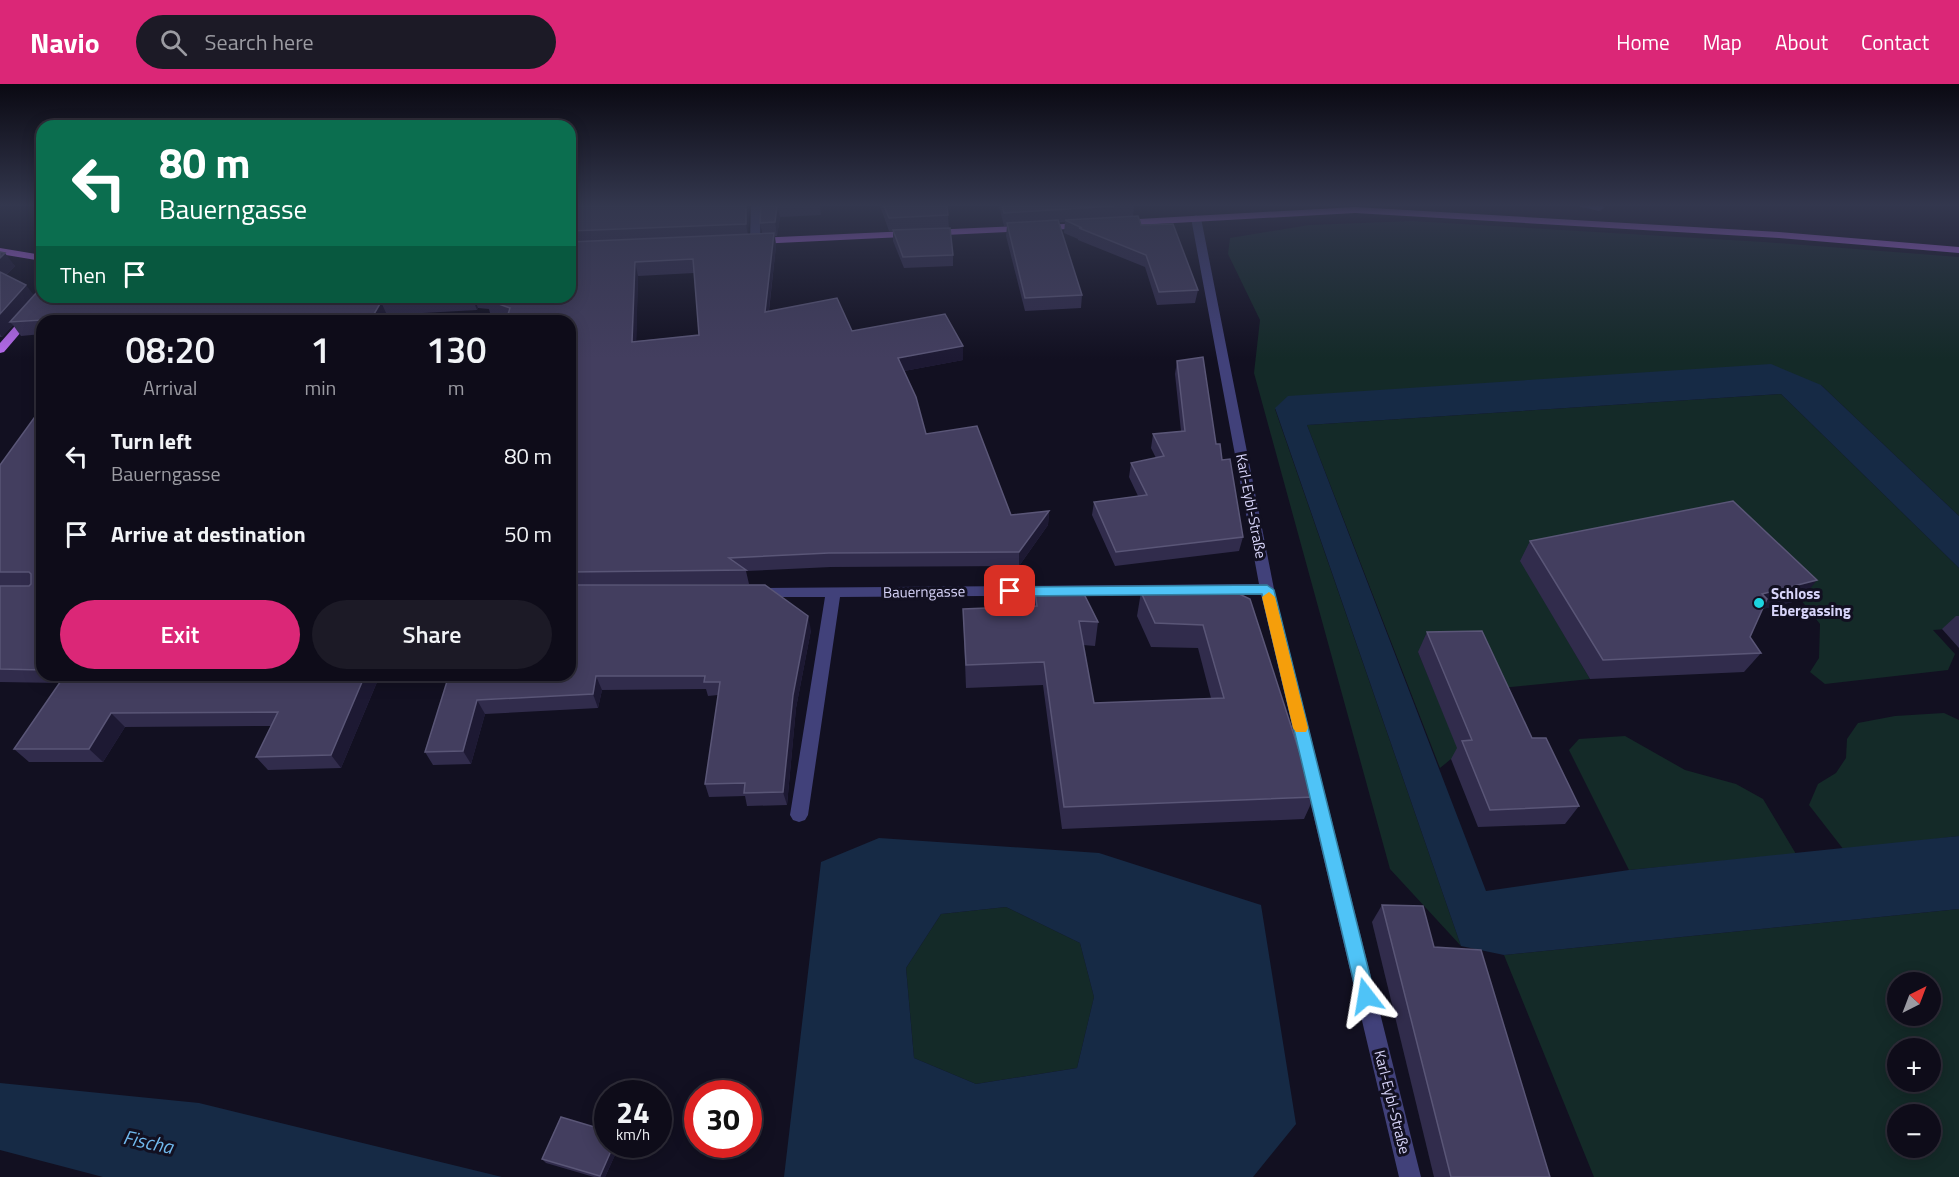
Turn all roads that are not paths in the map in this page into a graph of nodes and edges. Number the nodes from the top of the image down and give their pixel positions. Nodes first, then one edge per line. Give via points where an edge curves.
1 (1203, 257) edge
2 (41, 303) edge
3 (0, 350) edge
4 (1267, 590) junction
5 (737, 592) edge
6 (833, 592) junction
7 (799, 815) dead end
8 (1410, 1177) edge

1 - 4 street, Karl-Eybl-Straße
2 - 3 main road
4 - 6 street, Bauerngasse
4 - 8 street, Karl-Eybl-Straße
5 - 6 street, Bauerngasse
6 - 7 street

